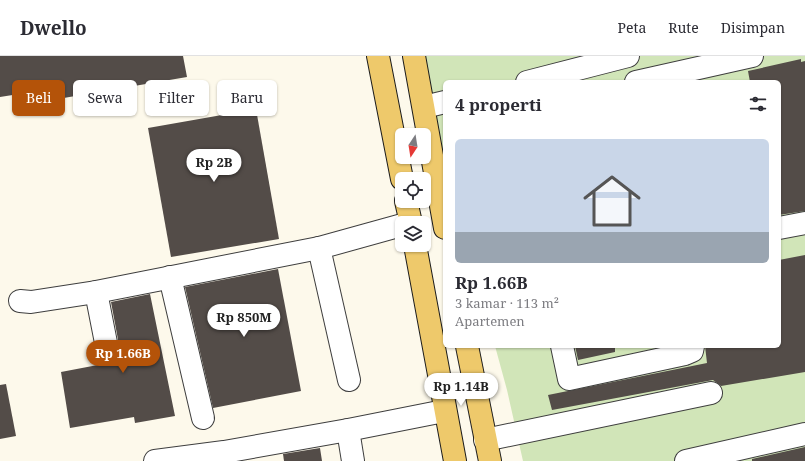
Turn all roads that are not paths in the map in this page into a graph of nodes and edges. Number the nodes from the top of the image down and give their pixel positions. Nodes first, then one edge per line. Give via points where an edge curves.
1 (414, 56) edge
2 (628, 56) edge
3 (632, 56) edge
4 (752, 56) edge
5 (378, 62) edge
6 (535, 80) edge
7 (637, 80) edge
8 (646, 80) edge
9 (443, 102) edge
10 (424, 107) junction
11 (401, 172) edge
12 (443, 216) edge
13 (805, 223) edge
14 (395, 227) edge
15 (781, 228) edge
16 (319, 248) junction
17 (416, 252) edge
18 (170, 277) junction
19 (96, 292) junction
20 (20, 300) dead end
21 (467, 348) edge
22 (562, 348) edge
23 (693, 348) edge
24 (108, 353) dead end
25 (349, 380) dead end
26 (711, 393) dead end
27 (444, 411) junction
28 (203, 418) dead end
29 (348, 430) junction
30 (805, 434) edge
31 (485, 440) junction
32 (268, 452) edge
33 (734, 456) edge
34 (155, 461) edge
35 (353, 461) edge
36 (455, 461) edge
37 (490, 461) edge
38 (686, 461) edge

1 - 10 main road
2 - 6 street
3 - 7 street
4 - 8 street
5 - 11 main road
9 - 10 street
10 - 12 main road
13 - 15 street
14 - 16 street
16 - 18 street
16 - 25 street
17 - 27 main road
18 - 19 street
18 - 28 street
19 - 20 street via 31,302
19 - 24 street
21 - 31 main road
22 - 23 street via 569,378 685,354
26 - 31 street
27 - 29 street
27 - 36 main road
29 - 32 street
29 - 35 street
30 - 33 street
31 - 37 main road
32 - 34 street via 224,452
33 - 38 street

